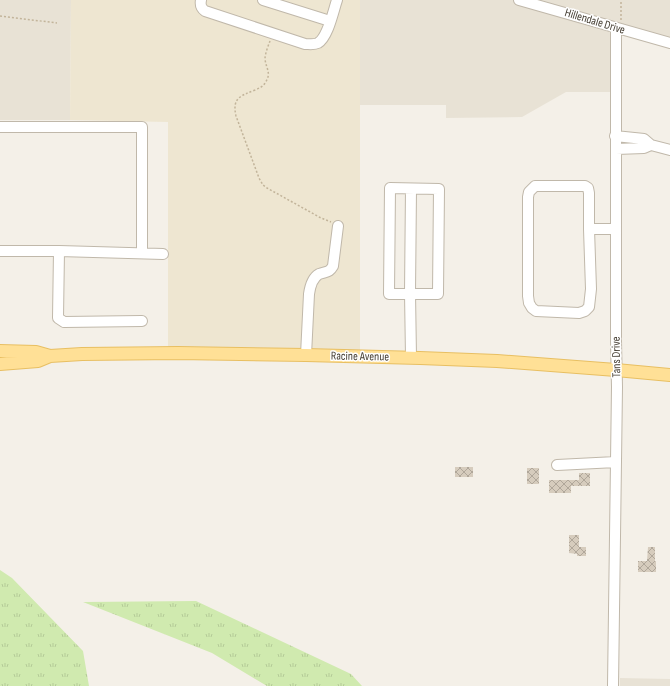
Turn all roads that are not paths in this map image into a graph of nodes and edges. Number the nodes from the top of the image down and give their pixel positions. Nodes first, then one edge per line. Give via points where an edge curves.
1 (201, 0) edge
2 (263, 0) edge
3 (336, 0) edge
4 (519, 0) edge
5 (330, 21) junction
6 (618, 28) junction
7 (670, 43) edge
8 (0, 127) edge
9 (615, 136) junction
10 (651, 145) junction
11 (616, 149) junction
12 (670, 150) edge
13 (412, 189) junction
14 (338, 226) road end
15 (589, 229) junction
16 (616, 229) junction
17 (0, 251) edge
18 (58, 251) junction
19 (142, 253) junction
20 (163, 254) dead end
21 (410, 293) junction
22 (142, 321) dead end
23 (0, 351) edge
24 (306, 355) junction
25 (50, 356) junction
26 (411, 357) junction
27 (0, 364) edge
28 (616, 370) junction
29 (670, 375) edge
30 (616, 462) junction
31 (557, 465) dead end
32 (613, 686) edge

1 - 5 street via 200,5 205,11 305,44 319,42 328,30
2 - 5 street
3 - 5 street
4 - 6 street, Hillendale Drive
6 - 7 street, Hillendale Drive
6 - 9 street, Tans Drive
8 - 19 street via 142,127
9 - 10 street via 644,139
9 - 11 street, Tans Drive
10 - 11 street via 644,148
10 - 12 street
11 - 16 street, Tans Drive
13 - 21 street
13 - 21 street via 390,188 389,294
13 - 21 street via 439,189 438,294
14 - 24 street via 333,266 327,272 318,275 311,285
15 - 15 street via 589,308 579,313 536,311 529,304 528,296 529,192 535,186 585,186 589,193
15 - 16 street
16 - 28 street, Tans Drive
17 - 18 street
18 - 19 street
18 - 22 street via 58,318 64,322
19 - 20 street
21 - 26 street
23 - 25 main road via 36,352
24 - 25 main road, Racine Avenue via 171,353
24 - 26 main road, Racine Avenue
25 - 27 main road via 38,361
26 - 28 main road, Racine Avenue
28 - 29 main road, Racine Avenue
28 - 30 street, Tans Drive
30 - 31 street
30 - 32 street, Tans Drive

